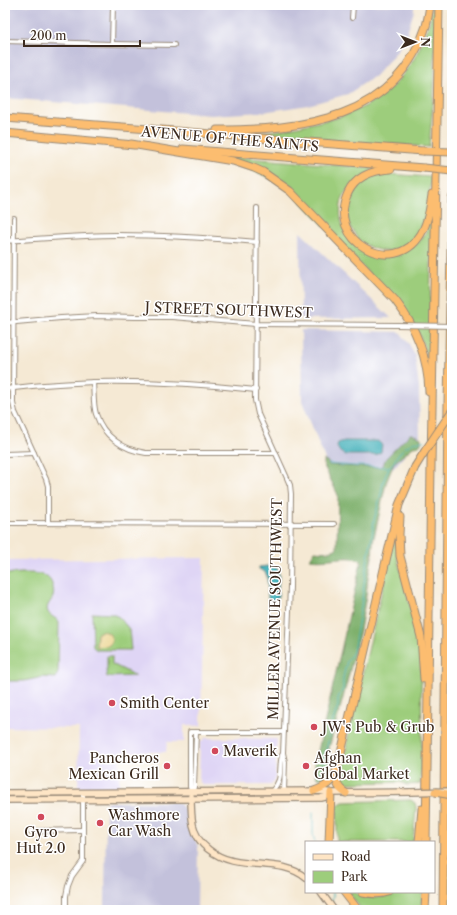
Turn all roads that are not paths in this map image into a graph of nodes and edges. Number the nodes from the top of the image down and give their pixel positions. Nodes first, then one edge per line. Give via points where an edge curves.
1 (113, 5) edge
2 (353, 5) edge
3 (430, 5) edge
4 (439, 5) edge
5 (352, 18) dead end
6 (5, 41) edge
7 (112, 44) junction
8 (174, 45) dead end
9 (5, 118) edge
10 (175, 131) junction
11 (5, 134) edge
12 (131, 144) junction
13 (452, 152) edge
14 (436, 161) junction
15 (413, 167) junction
16 (452, 171) edge
17 (452, 198) edge
18 (257, 208) dead end
19 (14, 218) dead end
20 (14, 240) junction
21 (5, 241) edge
22 (257, 242) junction
23 (5, 322) edge
24 (14, 322) junction
25 (256, 324) junction
26 (452, 326) edge
27 (93, 382) junction
28 (13, 388) junction
29 (5, 389) edge
30 (256, 390) junction
31 (452, 411) edge
32 (34, 453) junction
33 (5, 454) edge
34 (276, 454) junction
35 (431, 465) junction
36 (403, 497) junction
37 (5, 523) edge
38 (48, 523) junction
39 (291, 524) junction
40 (334, 524) dead end
41 (452, 557) edge
42 (446, 618) junction
43 (427, 724) junction
44 (196, 732) junction
45 (284, 732) junction
46 (427, 751) junction
47 (283, 753) junction
48 (337, 770) junction
49 (272, 791) junction
50 (284, 791) junction
51 (314, 791) junction
52 (452, 791) edge
53 (83, 792) junction
54 (192, 792) junction
55 (435, 792) junction
56 (331, 793) junction
57 (346, 793) junction
58 (5, 794) edge
59 (452, 794) edge
60 (83, 799) junction
61 (266, 799) junction
62 (5, 800) edge
63 (191, 800) junction
64 (444, 819) junction
65 (83, 830) junction
66 (30, 831) dead end
67 (329, 841) edge
68 (333, 841) edge
69 (419, 841) edge
70 (426, 841) edge
71 (452, 860) edge
72 (305, 877) edge
73 (321, 893) edge
74 (345, 893) edge
75 (366, 893) edge
76 (384, 893) edge
77 (426, 893) edge
78 (66, 910) edge
79 (334, 910) edge
80 (358, 910) edge
81 (425, 910) edge
82 (443, 910) edge

1 - 7 street
2 - 5 street
3 - 10 highway via 426,25 410,61 383,90 358,107 328,118 281,127
4 - 14 highway
6 - 7 street
7 - 8 street
9 - 10 highway, AVENUE OF THE SAINTS
10 - 13 highway, AVENUE OF THE SAINTS, bridge
11 - 12 highway, AVENUE OF THE SAINTS
12 - 15 highway, AVENUE OF THE SAINTS
12 - 35 highway via 222,159 262,172 290,191 396,300 416,333 425,361
14 - 15 highway via 429,213 416,241 406,249 385,254 361,246 349,234 343,218 344,200 349,190 361,177 369,173
14 - 35 highway
15 - 16 highway, AVENUE OF THE SAINTS, bridge
17 - 42 highway
18 - 22 street, MILLER AVENUE SOUTHWEST
19 - 20 street
20 - 21 street
20 - 22 street via 116,235
20 - 24 street
22 - 25 street, MILLER AVENUE SOUTHWEST
23 - 24 street, J STREET SOUTHWEST
24 - 25 street, J STREET SOUTHWEST via 135,316
24 - 28 street
25 - 26 street, J STREET SOUTHWEST, bridge
25 - 30 street, MILLER AVENUE SOUTHWEST
27 - 28 street
27 - 30 street via 183,384
27 - 34 street via 94,404 101,425 117,442 136,452
28 - 29 street
28 - 32 street via 15,412
30 - 34 street, MILLER AVENUE SOUTHWEST via 256,407
31 - 36 highway, bridge via 415,467
32 - 33 street
32 - 38 street via 48,486
34 - 39 street, MILLER AVENUE SOUTHWEST via 290,486
35 - 43 highway
36 - 43 highway via 399,534 400,556 421,637
36 - 48 highway
37 - 38 street
38 - 39 street
39 - 40 street
39 - 45 street, MILLER AVENUE SOUTHWEST
41 - 42 highway
42 - 64 highway
43 - 46 highway
44 - 45 street
44 - 54 street
44 - 54 street via 190,732
45 - 47 street, MILLER AVENUE SOUTHWEST
46 - 69 highway
46 - 70 highway
47 - 49 street, MILLER AVENUE SOUTHWEST via 280,780
47 - 50 street, MILLER AVENUE SOUTHWEST
48 - 51 highway via 327,785
48 - 57 highway via 338,786
49 - 50 main road
49 - 54 main road
50 - 51 main road
50 - 61 main road via 279,796
51 - 56 main road
52 - 55 main road, bridge
53 - 54 main road
53 - 58 main road
53 - 60 street
54 - 63 main road
55 - 57 main road, bridge
55 - 59 highway, bridge
56 - 57 main road
56 - 61 main road via 321,798
56 - 67 highway
56 - 68 highway
60 - 62 main road
60 - 63 main road
60 - 65 street
61 - 63 main road
63 - 72 main road via 195,832 205,847 219,857 232,862 286,868
64 - 71 highway
64 - 82 highway
65 - 66 street
65 - 78 street via 83,861 68,886
73 - 79 main road
74 - 80 highway
75 - 76 highway
77 - 81 highway

